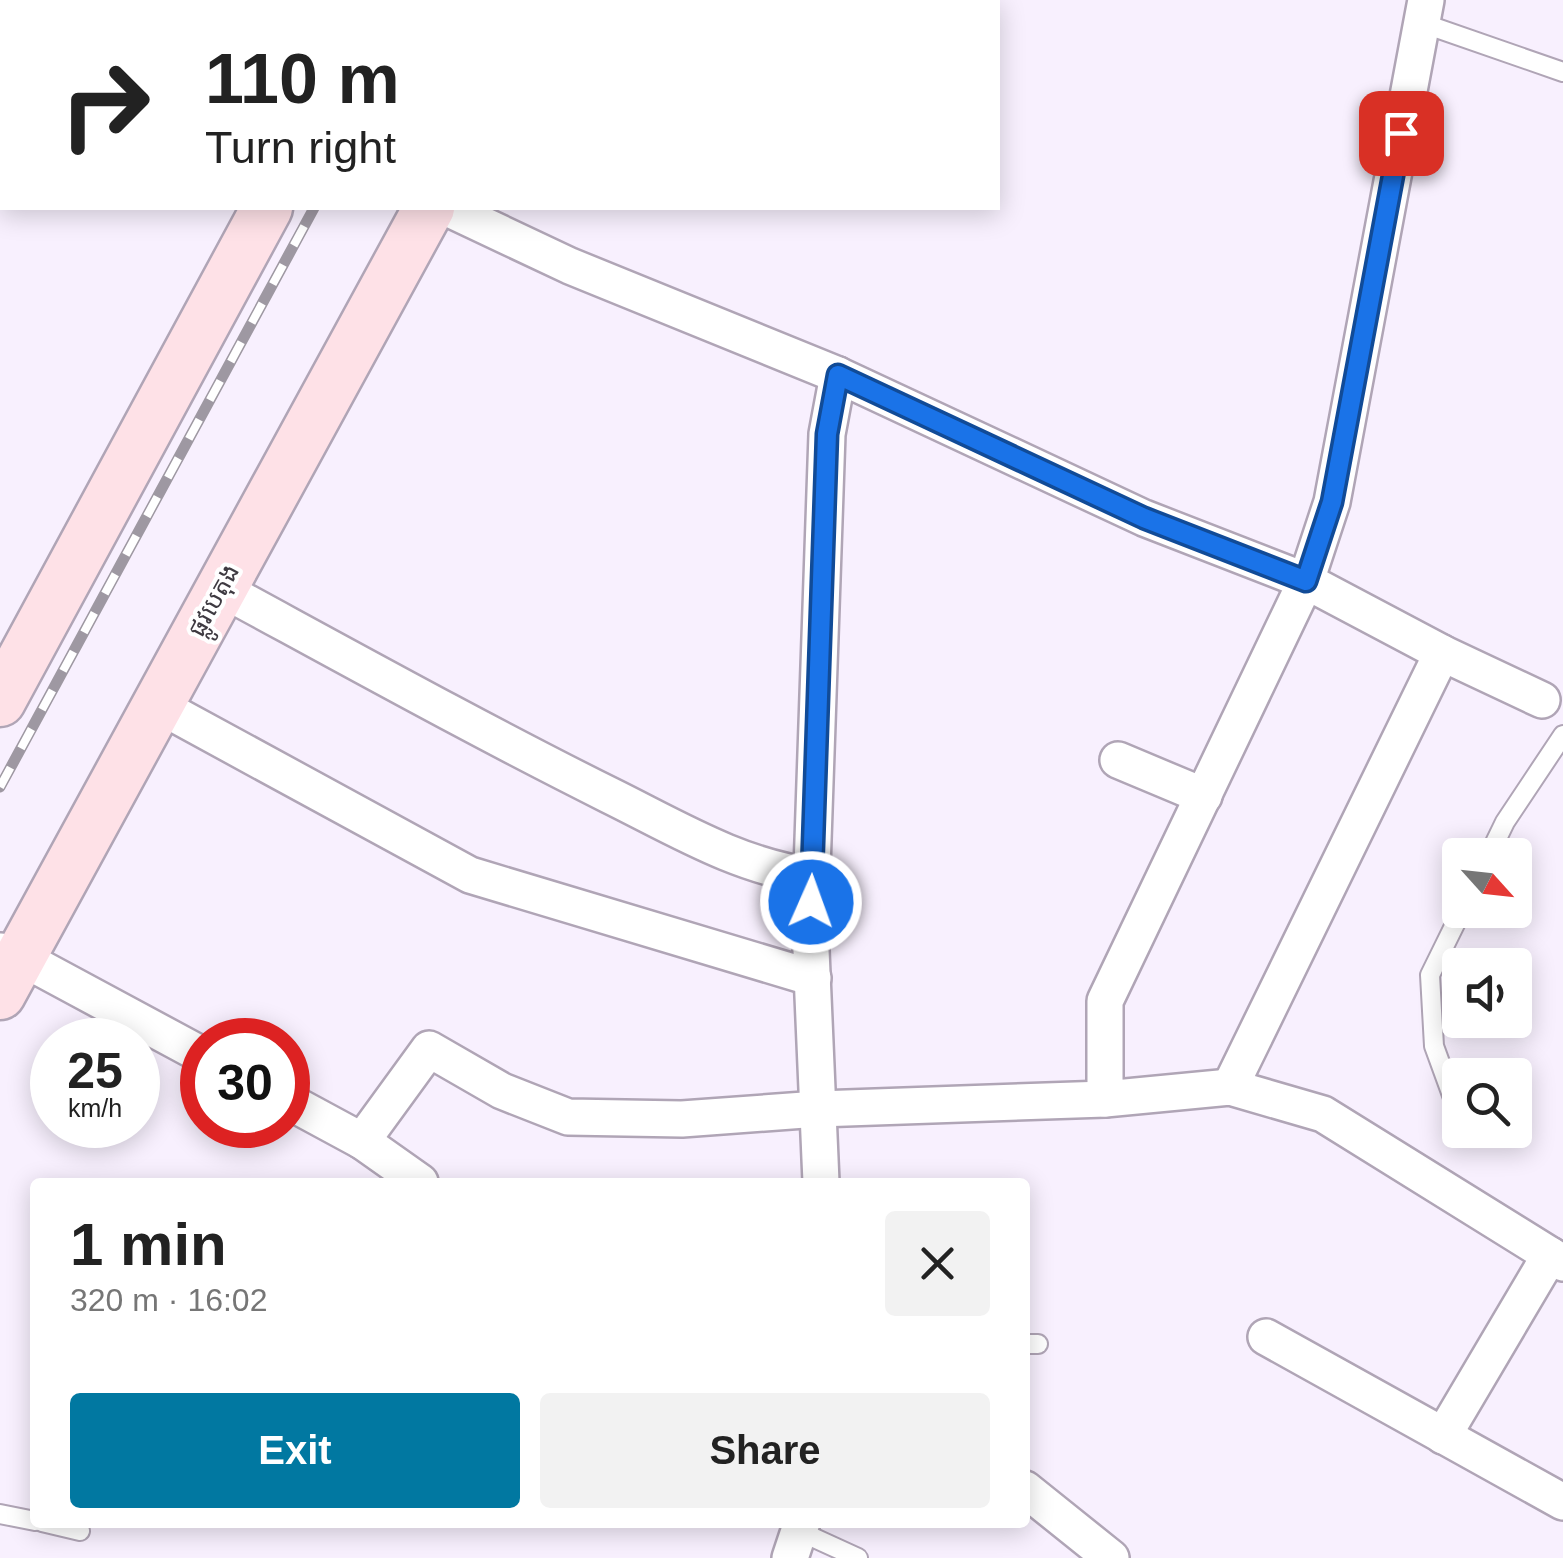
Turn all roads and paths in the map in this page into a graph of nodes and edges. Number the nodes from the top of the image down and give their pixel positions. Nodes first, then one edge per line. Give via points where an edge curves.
1 (1424, 11) edge
2 (1563, 72) edge
3 (265, 210) edge
4 (428, 210) edge
5 (451, 210) edge
6 (838, 375) junction
7 (1306, 581) junction
8 (220, 588) junction
9 (1442, 653) junction
10 (0, 702) edge
11 (156, 704) junction
12 (1553, 705) edge
13 (1563, 736) edge
14 (1118, 760) dead end
15 (1204, 796) junction
16 (1498, 838) edge
17 (812, 876) junction
18 (1453, 928) edge
19 (7, 967) edge
20 (812, 978) junction
21 (180, 1045) edge
22 (1442, 1069) edge
23 (1230, 1087) junction
24 (1105, 1099) junction
25 (818, 1109) junction
26 (310, 1113) edge
27 (362, 1141) junction
28 (414, 1178) edge
29 (820, 1178) edge
30 (1556, 1259) edge
31 (1266, 1337) dead end
32 (1443, 1436) junction
33 (1030, 1493) edge
34 (1563, 1502) edge
35 (0, 1514) edge
36 (30, 1520) edge
37 (70, 1528) edge
38 (80, 1530) dead end
39 (797, 1537) edge
40 (858, 1558) edge
41 (1111, 1558) edge

1 - 2 lane
1 - 7 street via 1332,502
3 - 10 main road
4 - 8 main road, ផ្លូវបេតុង
5 - 6 street
6 - 7 street via 1144,518
6 - 17 street via 827,434
7 - 9 street
7 - 15 street
8 - 11 main road, ផ្លូវបេតុង
8 - 17 street via 522,752 733,856
9 - 12 street
9 - 23 street
11 - 19 main road, ផ្លូវបេតុង
11 - 20 street via 470,875
13 - 16 lane
14 - 15 street
15 - 24 street via 1105,1001
17 - 20 street
18 - 22 lane via 1430,975 1434,1046
19 - 21 street
20 - 25 street
23 - 24 street
23 - 30 street via 1324,1114
24 - 25 street
25 - 27 street via 682,1119 568,1117 502,1091 429,1049
25 - 29 street
26 - 27 street
27 - 28 street
30 - 32 street
31 - 32 street
32 - 34 street
33 - 41 street
35 - 36 lane
37 - 38 lane
39 - 40 lane

